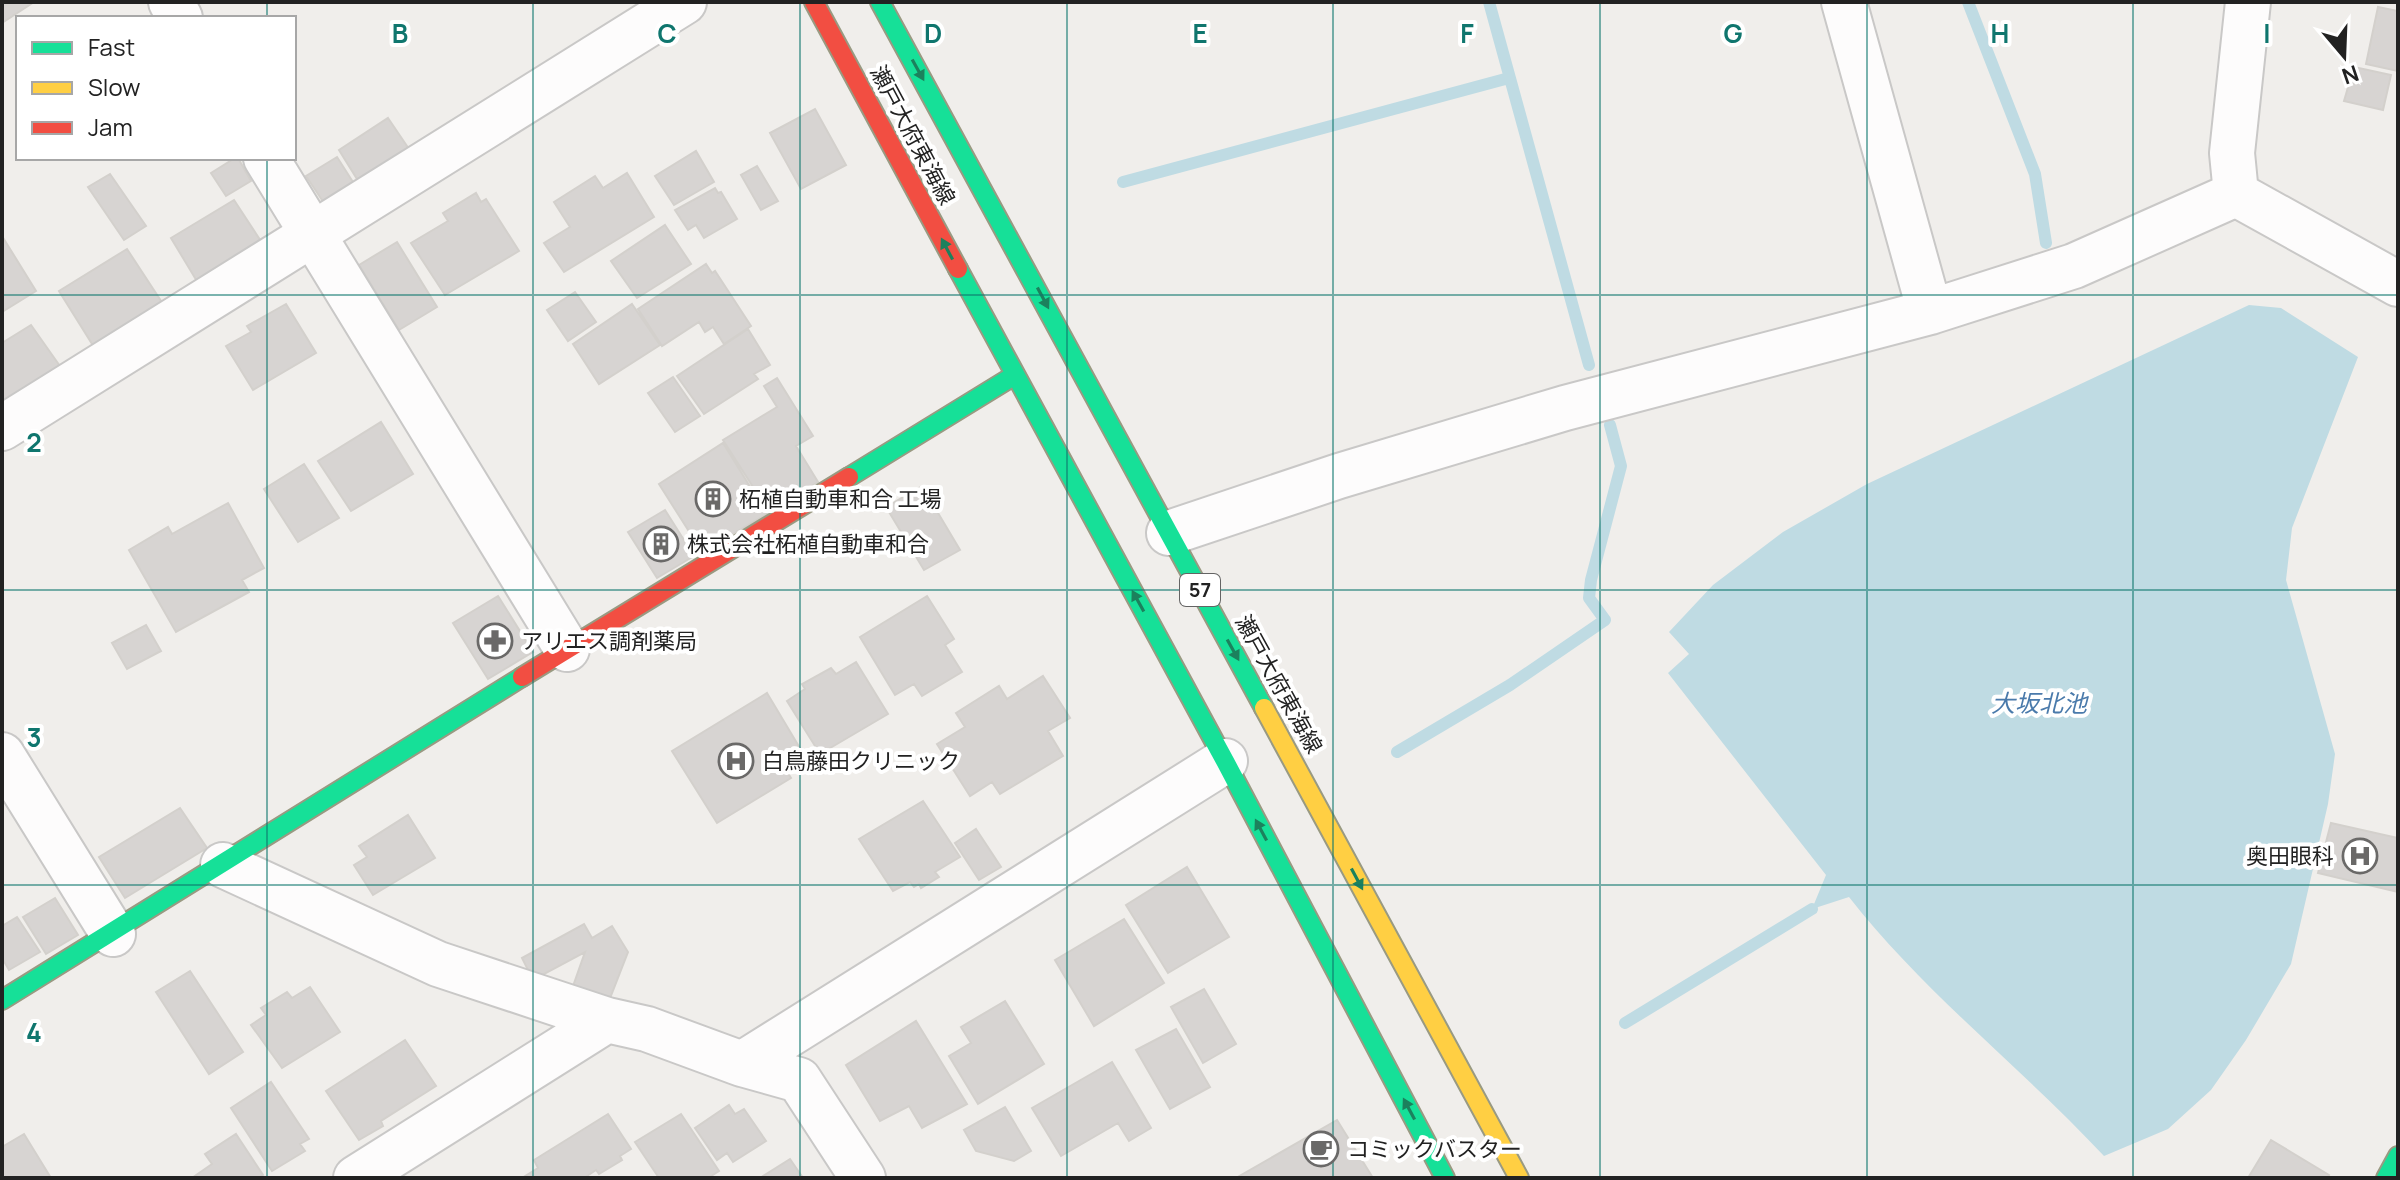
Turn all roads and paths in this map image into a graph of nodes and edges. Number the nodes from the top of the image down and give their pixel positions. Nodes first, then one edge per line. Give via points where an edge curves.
1 (684, 2) edge
2 (814, 2) edge
3 (880, 2) edge
4 (1844, 2) edge
5 (2248, 2) edge
6 (267, 160) edge
7 (2236, 194) junction
8 (313, 234) junction
9 (2398, 284) edge
10 (1930, 312) junction
11 (1015, 375) junction
12 (2, 428) edge
13 (1169, 533) junction
14 (567, 649) junction
15 (2, 755) edge
16 (1225, 761) junction
17 (223, 865) junction
18 (113, 934) junction
19 (2, 1000) edge
20 (607, 1020) junction
21 (742, 1064) junction
22 (2398, 1156) edge
23 (356, 1178) edge
24 (863, 1178) edge
25 (1445, 1178) edge
26 (1519, 1178) edge
27 (2386, 1178) edge

1 - 8 street
11 -> 2 main road, 瀬戸大府東海線
3 -> 13 main road, 瀬戸大府東海線 / 57
4 - 10 street
5 - 7 street via 2232,153
6 - 8 street
7 - 9 street
7 - 10 street via 2074,266
8 - 12 street
8 - 14 street
10 - 13 street via 1565,408
11 - 14 main road
16 -> 11 main road, 瀬戸大府東海線
13 -> 26 main road, 瀬戸大府東海線 / 57
14 - 17 main road
15 - 18 street
16 - 21 street
25 -> 16 main road, 瀬戸大府東海線
17 - 18 main road
17 - 20 street via 438,964
18 - 19 main road
20 - 21 street
20 - 23 street
21 - 24 street via 799,1080
22 - 27 main road

